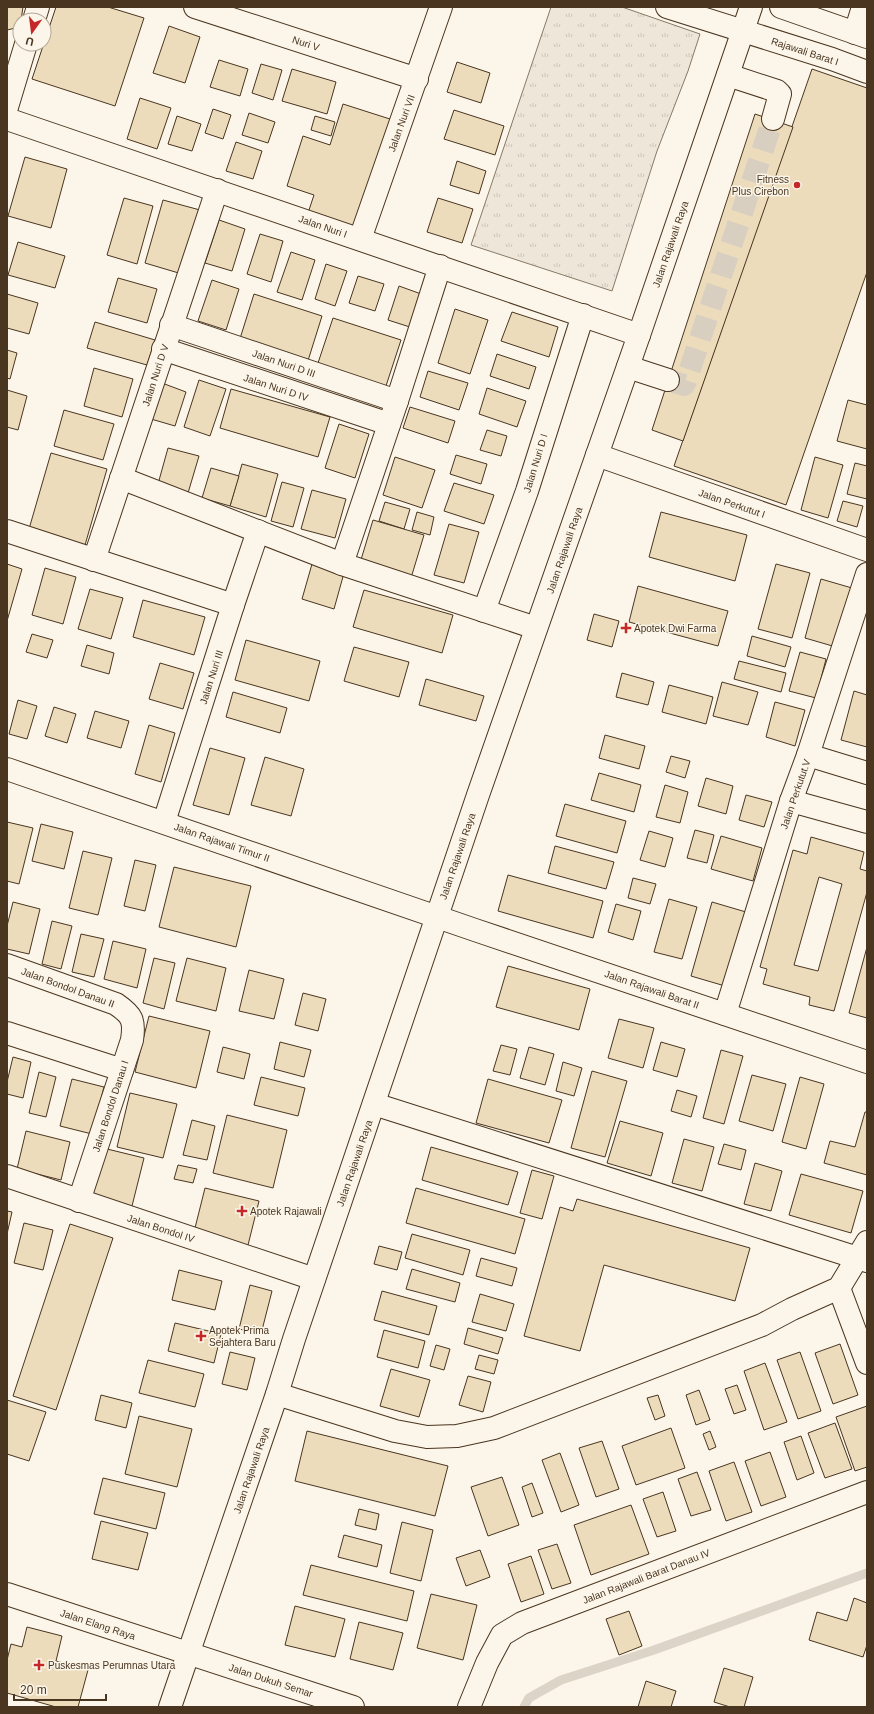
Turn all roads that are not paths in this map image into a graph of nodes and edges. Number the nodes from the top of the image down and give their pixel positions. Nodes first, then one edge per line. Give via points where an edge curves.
1 (195, 7) edge
2 (441, 7) edge
3 (667, 7) edge
4 (751, 7) edge
5 (781, 7) edge
6 (863, 7) edge
7 (742, 31) junction
8 (861, 35) edge
9 (24, 52) edge
10 (867, 72) edge
11 (728, 75) junction
12 (417, 79) junction
13 (7, 107) edge
14 (7, 119) edge
15 (772, 119) tunnel mouth
16 (217, 190) junction
17 (360, 239) junction
18 (440, 266) junction
19 (583, 315) junction
20 (171, 325) junction
21 (639, 334) junction
22 (163, 349) junction
23 (628, 367) junction
24 (668, 380) tunnel mouth
25 (397, 401) junction
26 (389, 424) junction
27 (597, 455) junction
28 (121, 478) junction
29 (7, 531) edge
30 (258, 531) junction
31 (867, 550) edge
32 (94, 560) junction
33 (342, 564) junction
34 (867, 574) edge
35 (233, 605) junction
36 (484, 611) junction
37 (536, 628) junction
38 (808, 755) junction
39 (7, 769) edge
40 (867, 773) edge
41 (791, 801) junction
42 (164, 822) junction
43 (867, 822) edge
44 (437, 916) junction
45 (7, 965) edge
46 (128, 1012) joint
47 (725, 1014) junction
48 (7, 1033) edge
49 (867, 1062) edge
50 (122, 1070) junction
51 (374, 1104) junction
52 (7, 1176) edge
53 (79, 1201) junction
54 (864, 1253) edge
55 (314, 1279) junction
56 (839, 1288) junction
57 (867, 1363) edge
58 (278, 1394) junction
59 (867, 1492) edge
60 (7, 1594) edge
61 (189, 1653) junction
62 (170, 1707) edge
63 (353, 1707) edge
64 (469, 1707) edge

1 - 12 street, Nuri V
2 - 12 street, Jalan Nuri VII
3 - 7 street, Rajawali Barat I
4 - 7 street, Jalan Rajawali Raya
5 - 8 street
6 - 8 street
7 - 10 street, Rajawali Barat I
7 - 11 street, Jalan Rajawali Raya
9 - 13 street
11 - 15 street via 778,91 780,94
11 - 21 street, Jalan Rajawali Raya
12 - 17 street, Jalan Nuri VII
14 - 16 street, Jalan Nuri I
16 - 17 street, Jalan Nuri I
16 - 20 street, Jalan Nuri D V
17 - 18 street, Jalan Nuri I
18 - 19 street, Jalan Nuri I
18 - 25 street
19 - 21 street, Jalan Nuri I
19 - 36 street, Jalan Nuri D I via 527,491
20 - 22 street, Jalan Nuri D V
20 - 25 street, Jalan Nuri D III
21 - 23 street, Jalan Rajawali Raya
22 - 26 street, Jalan Nuri D IV
22 - 28 street, Jalan Nuri D V
23 - 24 street
23 - 27 street, Jalan Rajawali Raya
25 - 26 street
26 - 33 street
27 - 31 street, Jalan Perkutut I
27 - 37 street, Jalan Rajawali Raya
28 - 30 street
28 - 32 street, Jalan Nuri D V
29 - 32 street
30 - 33 street
30 - 35 street, Jalan Nuri III
32 - 35 street
33 - 36 street
34 - 38 street, Jalan Perkutut.V
35 - 42 street, Jalan Nuri III
36 - 37 street
37 - 44 street, Jalan Rajawali Raya
38 - 40 street
38 - 41 street, Jalan Perkutut.V
39 - 42 street, Jalan Rajawali Timur II
41 - 43 street
41 - 47 street, Jalan Perkutut.V
42 - 44 street, Jalan Rajawali Timur II
44 - 47 street, Jalan Rajawali Barat II
44 - 51 street, Jalan Rajawali Raya
45 - 46 street, Jalan Bondol Danau II via 116,1004
46 - 50 street, Jalan Bondol Danau I via 133,1020 134,1030
47 - 49 street, Jalan Rajawali Barat II
48 - 50 street
50 - 53 street, Jalan Bondol Danau I
51 - 54 street
51 - 55 street, Jalan Rajawali Raya
52 - 53 street, Jalan Bondol IV
53 - 55 street, Jalan Bondol IV
54 - 56 street
55 - 58 street, Jalan Rajawali Raya
56 - 57 street
56 - 58 street via 762,1325 494,1428 457,1436 427,1437 395,1432
58 - 61 street, Jalan Rajawali Raya
59 - 64 street, Jalan Rajawali Barat Danau IV via 522,1623 502,1635 486,1663
60 - 61 street, Jalan Elang Raya
61 - 62 street, Jalan Rajawali Raya
61 - 63 street, Jalan Dukuh Semar

